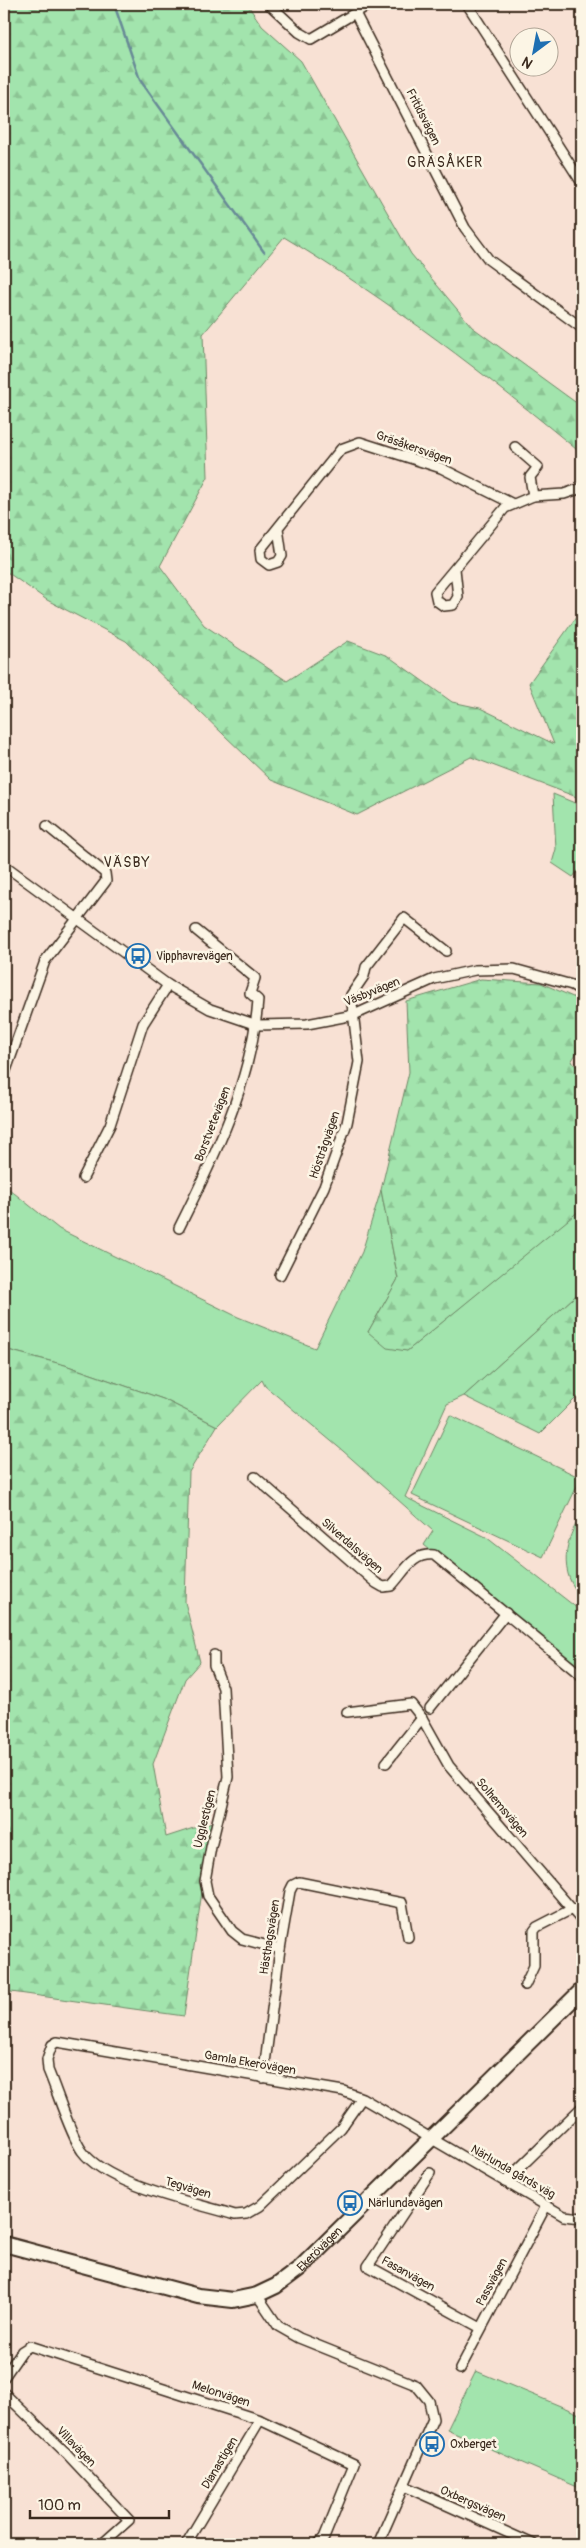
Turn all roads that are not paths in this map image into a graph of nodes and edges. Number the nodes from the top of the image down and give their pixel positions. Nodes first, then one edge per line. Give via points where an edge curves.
1 (269, 4) edge
2 (370, 4) edge
3 (467, 4) edge
4 (356, 13) junction
5 (582, 183) edge
6 (582, 328) edge
7 (515, 448) dead end
8 (582, 488) edge
9 (533, 496) junction
10 (514, 504) junction
11 (278, 528) dead end
12 (455, 569) dead end
13 (47, 826) dead end
14 (4, 865) edge
15 (77, 918) junction
16 (196, 930) dead end
17 (446, 951) dead end
18 (168, 985) junction
19 (582, 991) edge
20 (354, 1015) junction
21 (256, 1025) junction
22 (4, 1076) edge
23 (83, 1178) dead end
24 (179, 1228) dead end
25 (280, 1275) dead end
26 (255, 1477) dead end
27 (506, 1613) junction
28 (214, 1655) dead end
29 (582, 1676) edge
30 (430, 1708) dead end
31 (346, 1712) dead end
32 (422, 1718) junction
33 (386, 1763) dead end
34 (572, 1909) junction
35 (582, 1921) edge
36 (408, 1937) dead end
37 (280, 1949) junction
38 (525, 1985) dead end
39 (582, 1990) edge
40 (52, 2045) joint
41 (263, 2078) junction
42 (362, 2098) junction
43 (582, 2106) edge
44 (433, 2139) junction
45 (430, 2173) dead end
46 (505, 2182) junction
47 (546, 2206) junction
48 (582, 2218) edge
49 (4, 2244) edge
50 (257, 2295) junction
51 (481, 2328) junction
52 (460, 2369) dead end
53 (4, 2378) edge
54 (4, 2393) edge
55 (260, 2420) junction
56 (404, 2486) junction
57 (102, 2544) edge
58 (186, 2544) edge
59 (318, 2544) edge
60 (378, 2544) edge
61 (533, 2544) edge

1 - 4 street via 311,40
2 - 4 street
3 - 5 street
4 - 6 street, Fritidsvägen via 465,228 489,260
7 - 9 street via 538,467 530,477
8 - 9 street via 564,494
9 - 10 street
10 - 11 street, Gräsåkersvägen via 441,468 360,442 341,449
10 - 12 street via 505,508
13 - 15 street via 105,873 106,881
14 - 15 street, Väsbyvägen
15 - 18 street, Väsbyvägen
15 - 22 street via 45,961
16 - 21 street, Borstvetevägen via 255,978 250,993 258,1000
17 - 20 street, Höstrågvägen via 404,918 366,967 351,995
18 - 21 street, Väsbyvägen via 210,1009
18 - 23 street via 143,1024 110,1125
19 - 20 street, Väsbyvägen via 572,985 514,969 475,970 434,978
20 - 21 street, Väsbyvägen via 307,1024
20 - 25 street, Höstrågvägen via 359,1062 347,1123 324,1187
21 - 24 street, Borstvetevägen via 237,1100 209,1168
26 - 27 street, Silverdalsvägen via 383,1587 391,1586 413,1559 424,1554 434,1556
27 - 29 street, Silverdalsvägen
27 - 30 street
28 - 37 street, Ugglestigen via 214,1665 223,1688 228,1777 209,1856 205,1881 208,1896 232,1931 242,1939
31 - 32 street, Solhemsvägen via 411,1704
32 - 33 street
32 - 34 street, Solhemsvägen via 450,1766
34 - 35 street, Solhemsvägen
34 - 38 street via 537,1926 534,1931 534,1966
36 - 37 street, Hästhagsvägen via 402,1904 299,1882 290,1891
37 - 41 street, Hästhagsvägen
39 - 44 main road, Ekerövägen
40 - 41 street, Gamla Ekerövägen via 57,2042
40 - 42 street, Tegvägen via 47,2059 48,2070 80,2148 90,2161 137,2186 235,2215 246,2214 260,2206 341,2128
41 - 42 street, Gamla Ekerövägen via 343,2091
42 - 44 street, Gamla Ekerövägen
43 - 46 street
44 - 46 street, Närlunda gårds väg
44 - 50 main road, Ekerövägen via 300,2268
45 - 51 street, Fasanvägen via 368,2266
46 - 47 street, Närlunda gårds väg
47 - 48 street, Närlunda gårds väg via 564,2216
47 - 51 street, Passvägen
49 - 50 main road, Ekerövägen via 198,2296 233,2300
50 - 56 street via 278,2326 299,2338 416,2385 429,2401 433,2419
51 - 52 street, Passvägen
53 - 55 street, Melonvägen via 22,2351 30,2346
54 - 57 street, Villavägen via 129,2520
55 - 58 street, Dianastigen
55 - 59 street, Melonvägen via 354,2464 324,2538
56 - 60 street
56 - 61 street, Oxbergsvägen

